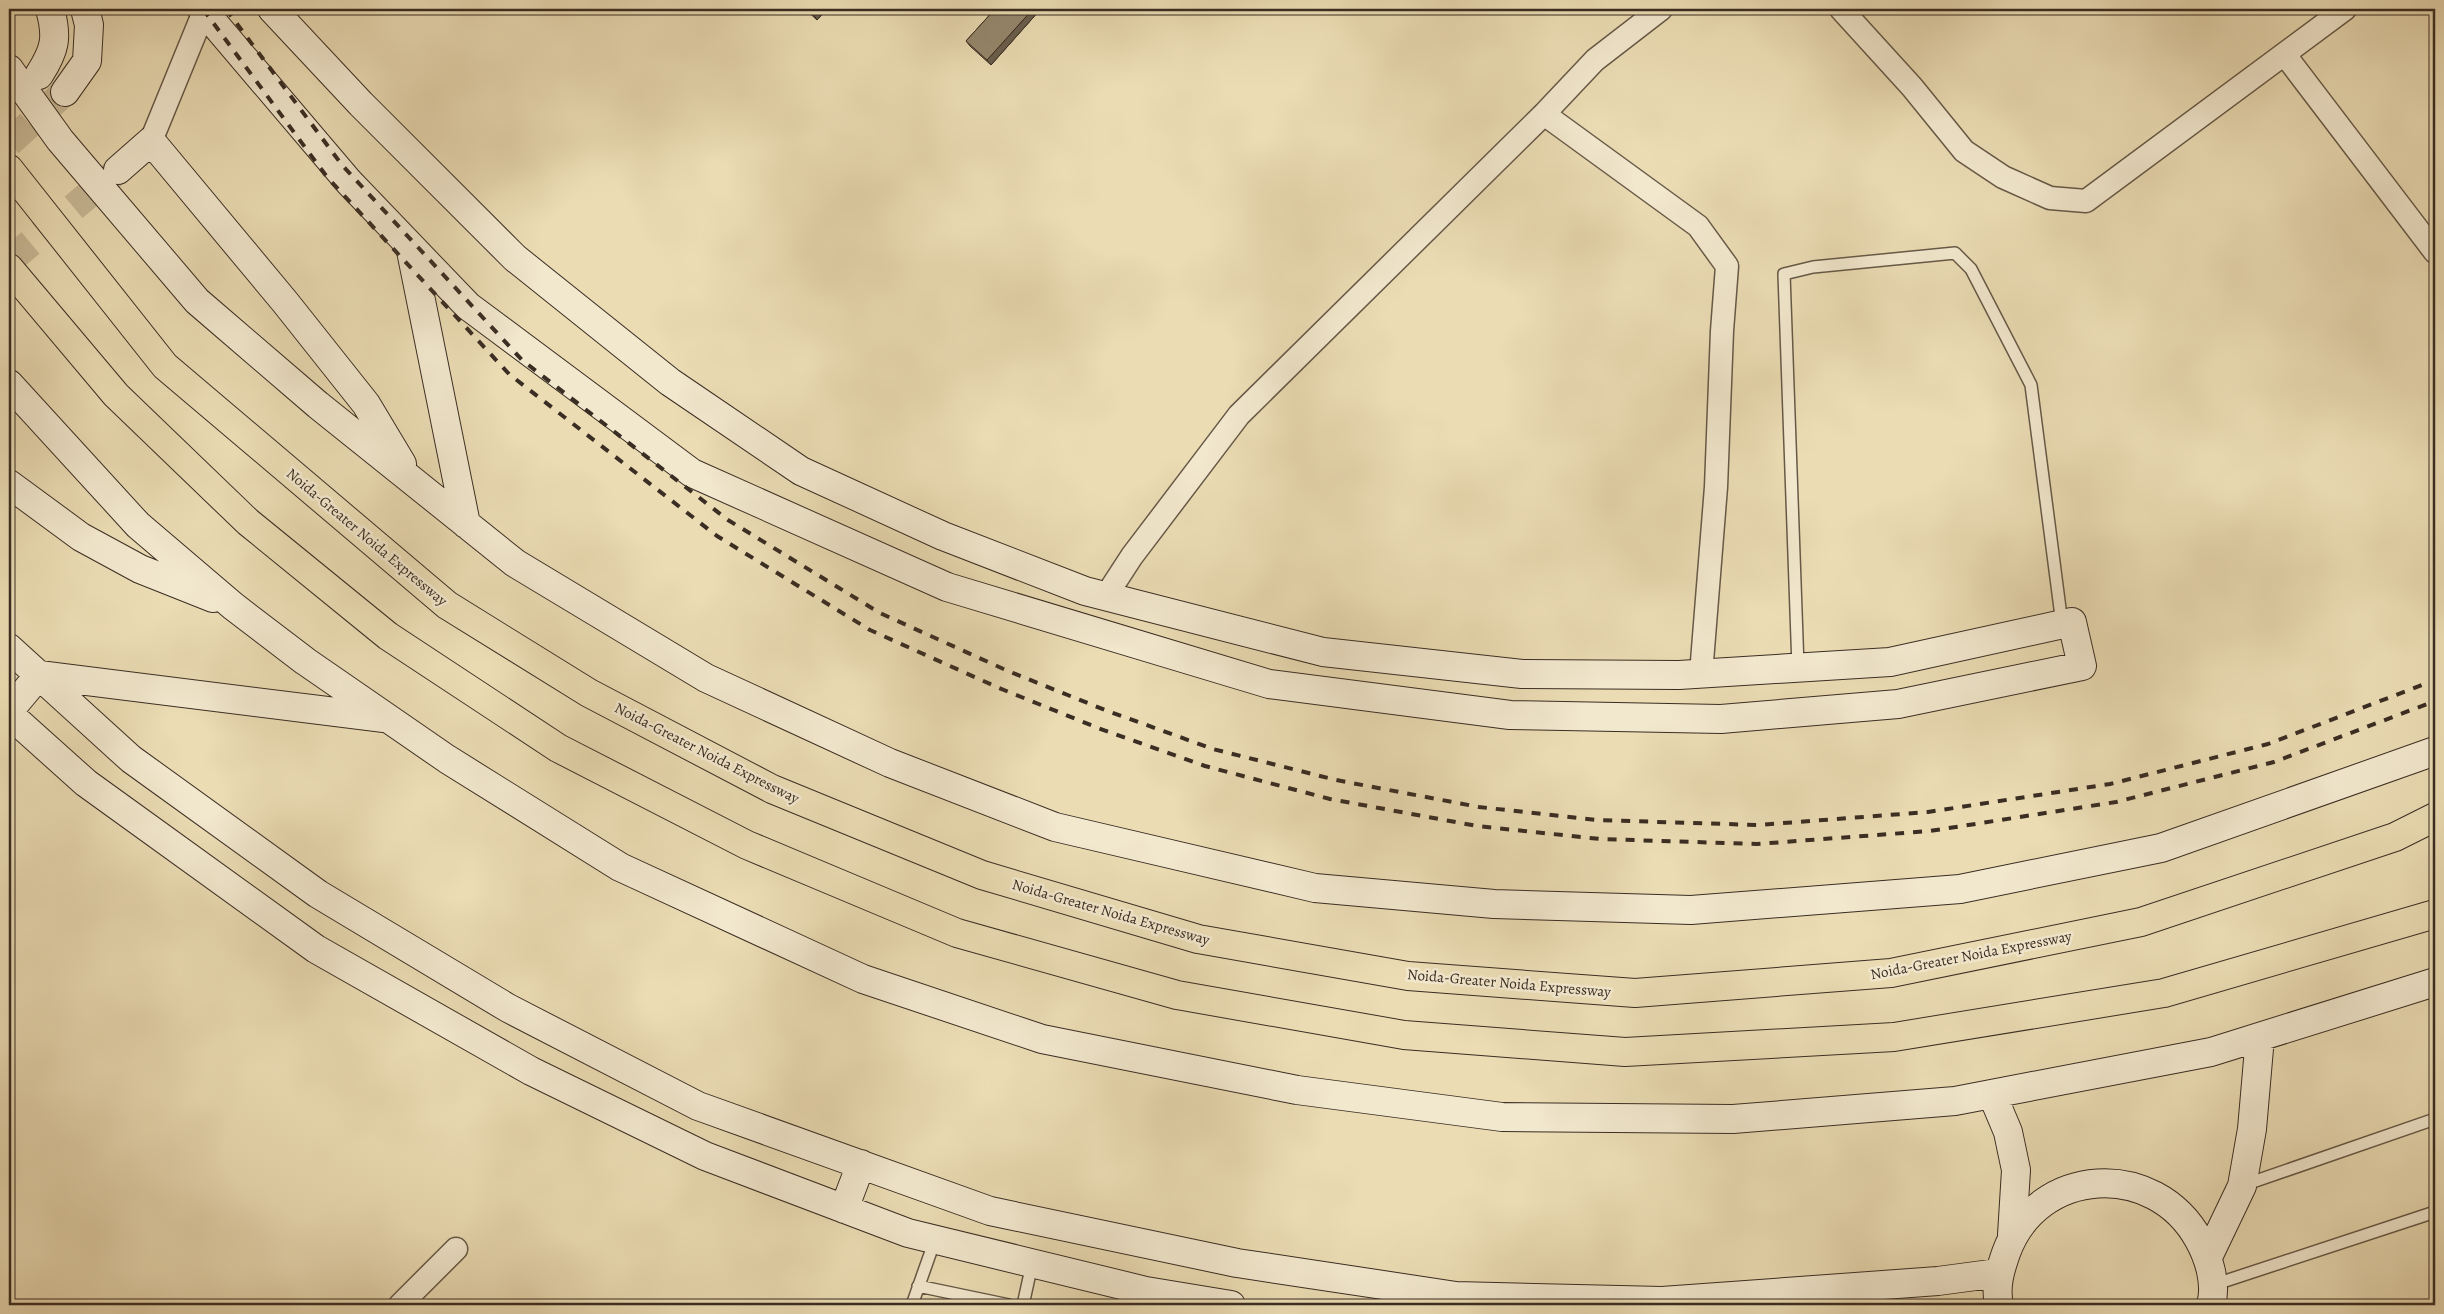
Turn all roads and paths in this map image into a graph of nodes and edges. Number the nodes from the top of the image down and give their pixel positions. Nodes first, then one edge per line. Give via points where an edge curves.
1 (50, 9) edge
2 (85, 9) edge
3 (204, 9) edge
4 (272, 9) edge
5 (1662, 9) edge
6 (1841, 9) edge
7 (2345, 9) edge
8 (2286, 55) junction
9 (9, 69) edge
10 (39, 75) tunnel mouth
11 (66, 92) tunnel mouth
12 (1544, 114) junction
13 (151, 141) junction
14 (9, 169) edge
15 (118, 170) tunnel mouth
16 (410, 246) junction
17 (2435, 252) edge
18 (9, 268) edge
19 (9, 384) edge
20 (412, 481) junction
21 (9, 484) edge
22 (466, 524) junction
23 (1106, 596) junction
24 (233, 606) junction
25 (2062, 624) junction
26 (19, 663) edge
27 (1798, 667) junction
28 (1701, 674) junction
29 (9, 710) edge
30 (9, 714) edge
31 (388, 718) junction
32 (2435, 751) edge
33 (2435, 817) edge
34 (2435, 914) edge
35 (2435, 982) edge
36 (2260, 1037) junction
37 (1992, 1094) junction
38 (2435, 1119) edge
39 (861, 1164) junction
40 (2242, 1186) junction
41 (844, 1209) junction
42 (2435, 1212) edge
43 (2012, 1235) junction
44 (935, 1240) junction
45 (456, 1249) dead end
46 (2208, 1257) junction
47 (1032, 1264) junction
48 (1998, 1273) junction
49 (918, 1286) junction
50 (2211, 1295) edge
51 (1838, 1297) edge
52 (1767, 1299) edge
53 (400, 1305) edge
54 (912, 1305) edge
55 (1009, 1305) edge
56 (1023, 1305) edge
57 (1231, 1305) edge
58 (1999, 1305) edge

1 - 10 street via 54,26 52,55
2 - 11 street via 89,25 87,61
3 - 13 street
3 - 16 street via 349,182
4 - 23 street via 361,104 515,258 670,382 800,471 943,536 1085,591
5 - 12 street via 1595,60
6 - 8 street via 1912,87 1964,151 2003,177 2050,198 2086,201
7 - 8 street
8 - 17 street
9 - 20 street via 60,140 198,301
12 - 23 street via 1239,415 1132,556
12 - 28 street via 1698,226 1727,266 1716,488
13 - 15 street
13 - 20 street via 366,404
14 - 33 highway, Noida-Greater Noida Expressway via 164,366 447,604 590,692 772,789 982,874 1198,939 1408,976 1635,993 1891,973 2141,922 2395,837
16 - 22 street
16 - 25 street via 468,306 692,473 947,587 1269,684 1510,715 1721,720 1898,704 2082,666 2072,622
18 - 34 highway via 116,395 248,522 388,636 558,748 747,845 957,934 1177,995 1404,1035 1625,1052 1894,1037 2164,993
19 - 24 street via 138,525
20 - 22 street
21 - 24 street via 81,537 114,556
22 - 32 street via 515,563 706,678 890,763 1056,827 1315,888 1494,904 1691,910 1960,889 2161,848
23 - 28 street via 1323,652 1522,674
24 - 31 street
25 - 27 street via 1890,662
25 - 27 lane via 2031,385 1971,269 1955,253 1813,268 1784,274
26 - 29 street
26 - 31 street
26 - 39 street via 131,759 318,894 508,1008 698,1106
27 - 28 street
30 - 41 street via 86,783 316,949 530,1072 705,1156
31 - 37 street via 447,759 620,867 863,979 1042,1039 1297,1090 1502,1117 1733,1119 1955,1101
35 - 36 street
36 - 37 street via 2211,1052
36 - 40 street via 2252,1129
37 - 43 street via 2008,1132 2016,1170
38 - 40 lane
39 - 41 street
39 - 52 street via 1000,1213 1237,1263 1456,1296 1662,1301
40 - 46 street
41 - 44 street
42 - 50 lane
43 - 46 street via 2040,1204 2077,1186 2118,1183 2157,1195 2188,1221
43 - 48 street
44 - 47 street
44 - 49 lane
45 - 53 street
46 - 50 street
47 - 56 lane
47 - 57 street via 1146,1292
48 - 51 street
48 - 58 street
49 - 54 lane
49 - 55 lane
51 - 52 street

